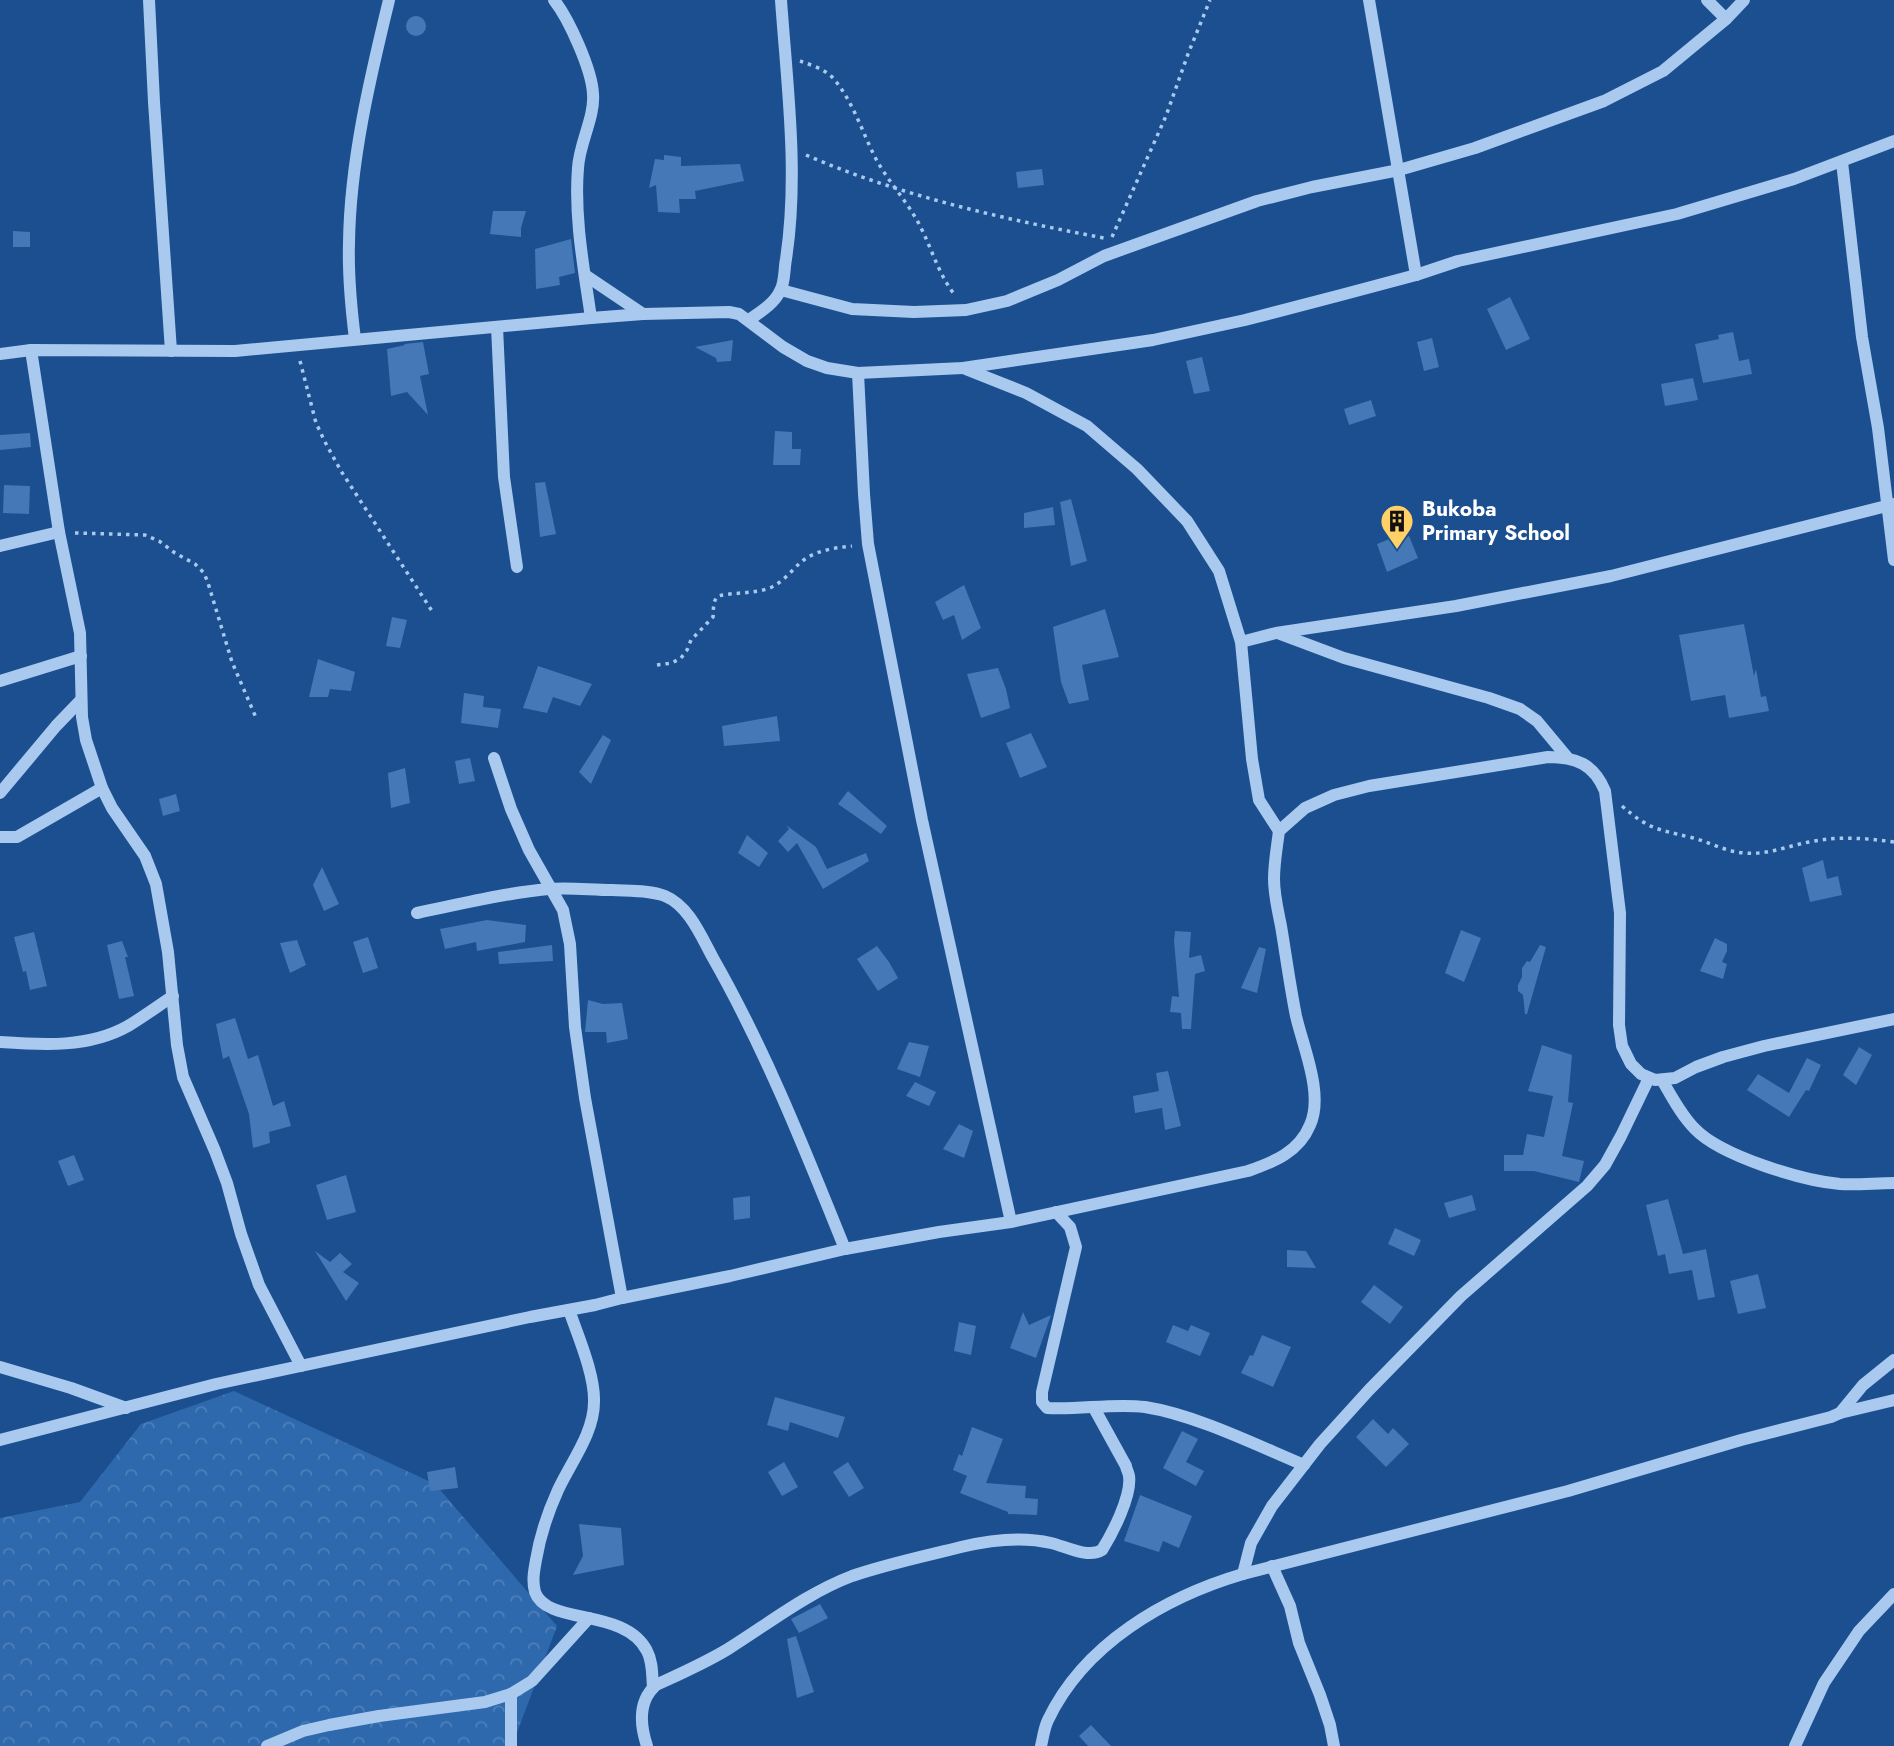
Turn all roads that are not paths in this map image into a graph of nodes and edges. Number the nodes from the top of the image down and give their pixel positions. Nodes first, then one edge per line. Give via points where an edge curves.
1 (149, 0) edge
2 (388, 0) edge
3 (554, 0) edge
4 (781, 0) edge
5 (1369, 0) edge
6 (1707, 0) edge
7 (1744, 0) edge
8 (1726, 19) junction
9 (1894, 141) edge
10 (1842, 162) junction
11 (1399, 170) junction
12 (585, 275) junction
13 (1416, 275) junction
14 (781, 290) junction
15 (643, 314) junction
16 (591, 318) junction
17 (749, 320) junction
18 (497, 327) junction
19 (355, 339) junction
20 (31, 350) junction
21 (171, 351) junction
22 (0, 354) edge
23 (963, 368) junction
24 (858, 373) junction
25 (1891, 505) edge
26 (59, 532) junction
27 (0, 546) edge
28 (1894, 560) edge
29 (517, 566) dead end
30 (1276, 633) junction
31 (1241, 642) junction
32 (81, 656) junction
33 (0, 681) edge
34 (81, 700) junction
35 (1567, 757) junction
36 (494, 758) dead end
37 (102, 788) junction
38 (0, 793) edge
39 (1279, 831) junction
40 (0, 837) edge
41 (551, 889) junction
42 (417, 913) dead end
43 (173, 996) junction
44 (1894, 1019) edge
45 (0, 1042) edge
46 (1656, 1079) junction
47 (1894, 1183) edge
48 (1056, 1212) junction
49 (1011, 1222) junction
50 (845, 1249) junction
51 (622, 1298) junction
52 (569, 1310) junction
53 (1894, 1360) edge
54 (300, 1366) junction
55 (0, 1367) edge
56 (1894, 1401) edge
57 (126, 1408) junction
58 (1094, 1408) junction
59 (1840, 1413) junction
60 (0, 1440) edge
61 (1304, 1465) junction
62 (1272, 1566) junction
63 (1243, 1574) junction
64 (1894, 1594) edge
65 (589, 1618) junction
66 (653, 1688) junction
67 (511, 1694) junction
68 (267, 1746) edge
69 (510, 1746) edge
70 (647, 1746) edge
71 (1041, 1746) edge
72 (1334, 1746) edge
73 (1795, 1746) edge

1 - 21 street
2 - 19 street via 352,190 349,289
3 - 12 street via 577,44 594,95 578,167
4 - 14 street via 791,149 788,247
5 - 11 street
6 - 8 street
7 - 8 street
8 - 11 street via 1663,71 1604,101
9 - 10 street
10 - 13 street via 1676,214 1458,261
10 - 25 street via 1862,337
11 - 13 street
11 - 14 street via 1257,201 1104,256 1007,301 967,310 852,309
12 - 15 street
12 - 16 street
13 - 23 street via 1153,340
14 - 17 street via 768,307
15 - 16 street
15 - 17 street via 729,313
16 - 18 street
17 - 24 street via 807,361
18 - 19 street
18 - 29 street via 504,477
19 - 21 street via 235,351
20 - 21 street
20 - 22 street
20 - 26 street
23 - 24 street
23 - 31 street via 1026,393 1087,426 1137,469 1187,521 1219,571
24 - 49 street via 869,544 925,832
25 - 28 street
25 - 30 street via 1611,576 1457,606
26 - 27 street
26 - 32 street via 78,617
30 - 31 street
30 - 35 street via 1344,658 1520,709 1537,721
31 - 39 street via 1259,800
32 - 33 street
32 - 34 street
34 - 37 street via 83,727
34 - 38 street
35 - 39 street via 1369,786 1305,808
35 - 46 street via 1587,766 1600,778 1605,791 1620,913 1622,1046 1641,1074
36 - 41 street via 520,829
37 - 40 street via 17,837
37 - 43 street via 145,856 156,884
39 - 48 street via 1274,879 1292,998 1313,1078 1312,1122 1302,1141 1286,1154 1248,1171
41 - 42 street
41 - 50 street via 648,892 681,906 735,996 766,1060
41 - 51 street via 563,910 570,944 580,1062
43 - 45 street via 104,1036 45,1045
43 - 54 street via 183,1077 228,1183 259,1285
44 - 46 street via 1764,1046 1723,1057 1675,1078
46 - 47 street via 1696,1131 1744,1159 1813,1180
46 - 61 street via 1605,1165 1587,1186 1461,1296
48 - 49 street
48 - 58 street via 1070,1227 1076,1247 1042,1402 1047,1408
49 - 50 street
50 - 51 street
51 - 52 street
52 - 54 street
52 - 65 street via 586,1359 594,1402 581,1445 544,1525 533,1581 539,1600
53 - 59 street via 1863,1385
54 - 57 street
55 - 57 street
56 - 59 street
57 - 60 street
58 - 61 street via 1143,1407 1167,1412
58 - 66 street via 1129,1475 1124,1504 1097,1554 1014,1539 982,1542 851,1577
59 - 62 street
61 - 63 street via 1256,1534
62 - 63 street
62 - 72 street via 1290,1606
63 - 71 street via 1174,1599 1110,1642 1080,1670 1064,1693 1047,1721
64 - 73 street via 1859,1631 1824,1683
65 - 66 street via 620,1626 640,1640 651,1661
65 - 67 street via 532,1681
66 - 70 street via 642,1714
67 - 68 street via 485,1702 329,1725
67 - 69 street

